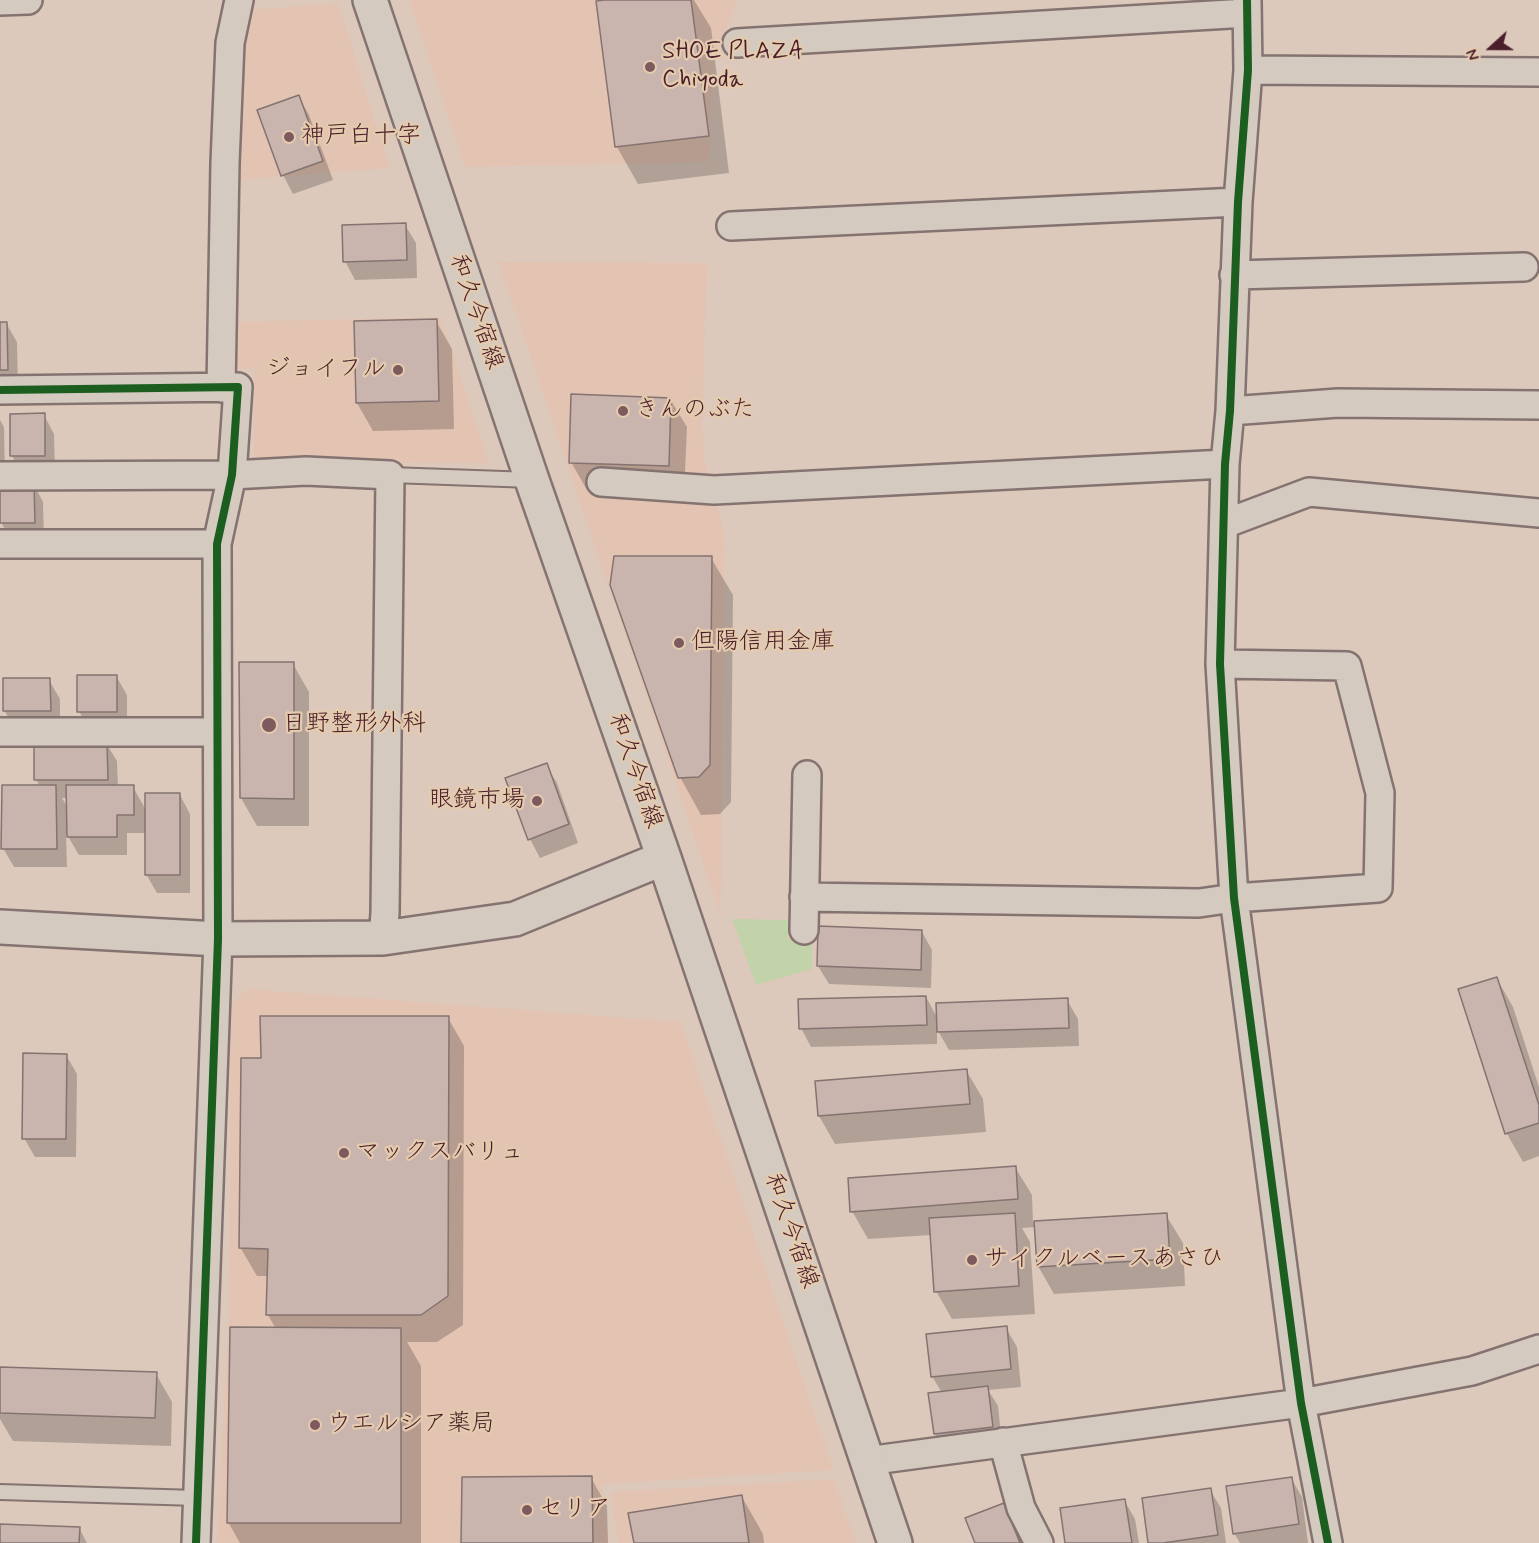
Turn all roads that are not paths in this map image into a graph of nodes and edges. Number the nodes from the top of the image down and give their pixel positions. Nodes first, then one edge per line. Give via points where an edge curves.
1 (28, 0) edge
2 (239, 0) edge
3 (370, 0) edge
4 (0, 2) edge
5 (1247, 6) edge
6 (737, 43) dead end
7 (1248, 70) junction
8 (1539, 72) edge
9 (1238, 202) junction
10 (731, 226) dead end
11 (1524, 267) dead end
12 (1234, 275) junction
13 (221, 388) junction
14 (0, 390) edge
15 (1539, 405) edge
16 (1230, 411) junction
17 (1225, 464) junction
18 (232, 475) junction
19 (390, 475) junction
20 (0, 476) edge
21 (532, 480) junction
22 (601, 482) dead end
23 (1539, 513) edge
24 (1224, 524) junction
25 (0, 544) edge
26 (217, 544) junction
27 (1220, 664) junction
28 (0, 732) edge
29 (216, 732) junction
30 (807, 775) dead end
31 (664, 858) junction
32 (804, 897) junction
33 (1234, 898) junction
34 (0, 927) edge
35 (804, 930) dead end
36 (383, 938) junction
37 (218, 939) junction
38 (1539, 1349) edge
39 (1301, 1403) junction
40 (1003, 1442) junction
41 (867, 1461) junction
42 (0, 1492) edge
43 (197, 1498) junction
44 (195, 1543) edge
45 (895, 1543) edge
46 (1039, 1543) edge
47 (1328, 1543) edge

1 - 4 street
2 - 13 street via 229,55
3 - 21 main road, 和久今宿線
5 - 6 street
5 - 7 street
7 - 8 street
7 - 9 street
9 - 10 street
9 - 12 street
11 - 12 street
12 - 16 street
13 - 14 street
13 - 18 street via 238,387
15 - 16 street via 1338,403
16 - 17 street
17 - 22 street via 714,490
17 - 24 street
18 - 19 street via 306,471
18 - 20 street
18 - 26 street
19 - 21 lane
19 - 36 street
21 - 31 main road, 和久今宿線
23 - 24 street via 1309,492
24 - 27 street
25 - 26 street
26 - 29 street
27 - 33 street
27 - 33 street via 1347,666 1380,793 1378,888
28 - 29 street
29 - 37 street
30 - 32 street
31 - 36 main road via 515,919
31 - 41 main road, 和久今宿線
32 - 33 street via 1199,903
32 - 35 street
33 - 39 street
34 - 37 main road
36 - 37 main road
37 - 43 street
38 - 39 street via 1472,1371
39 - 40 street
39 - 47 street
40 - 41 street
40 - 46 street via 1021,1508
41 - 45 main road, 和久今宿線
42 - 43 lane
43 - 44 street

